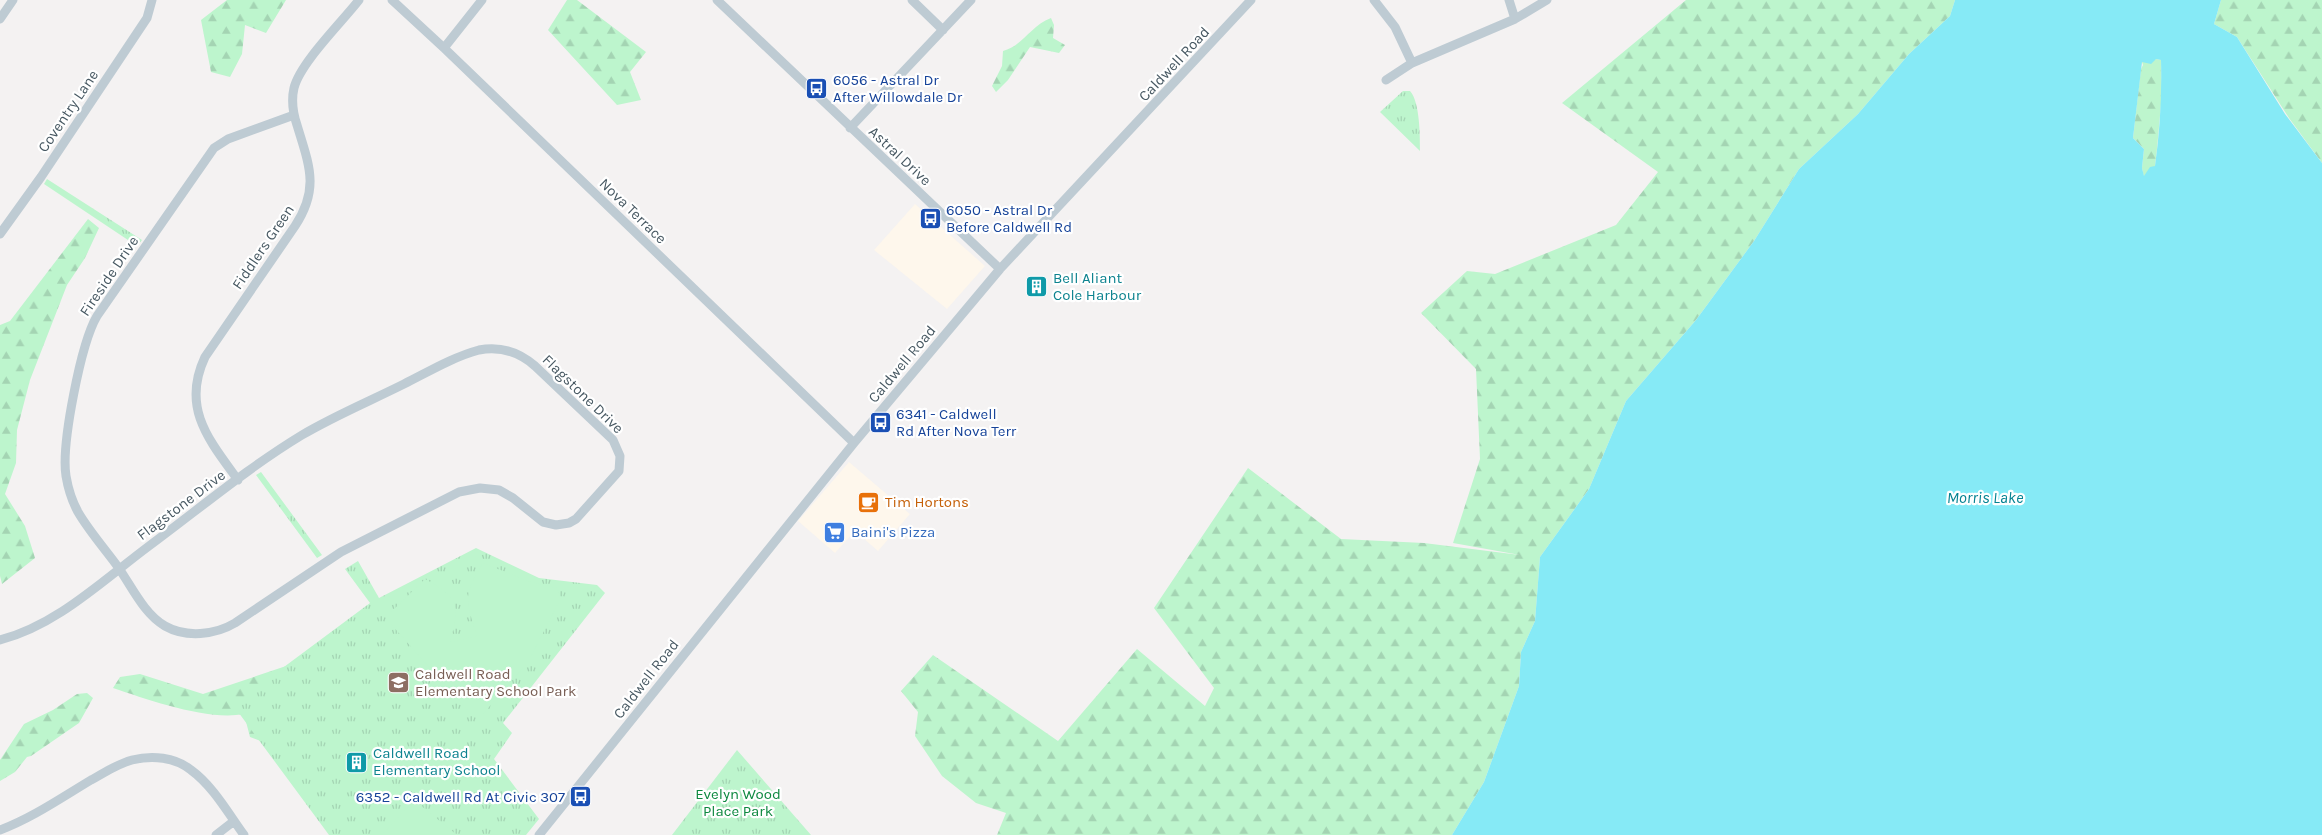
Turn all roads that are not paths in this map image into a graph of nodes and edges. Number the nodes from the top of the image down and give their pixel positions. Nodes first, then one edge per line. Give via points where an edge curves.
1 (13, 0) edge
2 (152, 0) edge
3 (359, 0) edge
4 (392, 0) edge
5 (482, 0) edge
6 (717, 0) edge
7 (912, 0) edge
8 (970, 0) edge
9 (1251, 0) edge
10 (1374, 0) edge
11 (1509, 0) edge
12 (1547, 0) edge
13 (0, 19) edge
14 (1514, 19) junction
15 (943, 30) junction
16 (444, 48) junction
17 (1412, 63) junction
18 (1386, 80) dead end
19 (294, 115) junction
20 (850, 128) junction
21 (0, 234) edge
22 (1000, 270) junction
23 (854, 443) junction
24 (238, 480) junction
25 (119, 569) junction
26 (0, 640) edge
27 (234, 822) junction
28 (0, 830) edge
29 (216, 835) edge
30 (244, 835) edge
31 (539, 835) edge

1 - 13 street
2 - 21 street, Coventry Lane via 147,18
3 - 19 street, Fiddlers Green via 299,74 292,96
4 - 16 street, Nova Terrace
5 - 16 street
6 - 20 street, Astral Drive
7 - 15 street
8 - 15 street
9 - 22 street, Caldwell Road
10 - 17 street via 1396,27
11 - 14 street
12 - 14 street
14 - 17 street
15 - 20 street
16 - 23 street, Nova Terrace
17 - 18 street
19 - 24 street, Fiddlers Green via 311,174 307,204 205,357 196,383 202,426
19 - 25 street, Fireside Drive via 228,139 214,148 97,316 88,335 66,442 65,469 78,511
20 - 22 street, Astral Drive
22 - 23 street, Caldwell Road
23 - 31 street, Caldwell Road
24 - 25 street, Flagstone Drive
24 - 25 street, Flagstone Drive via 310,431 470,352 486,348 509,351 530,361 614,440 621,459 609,484 576,519 568,523 546,523 514,498 494,489 460,492 341,552 235,623 212,632 189,633 163,625 151,615
25 - 26 street, Flagstone Drive via 51,620 28,632
27 - 28 street via 207,785 189,768 169,759 147,757 114,766 22,821
27 - 29 street
27 - 30 street

